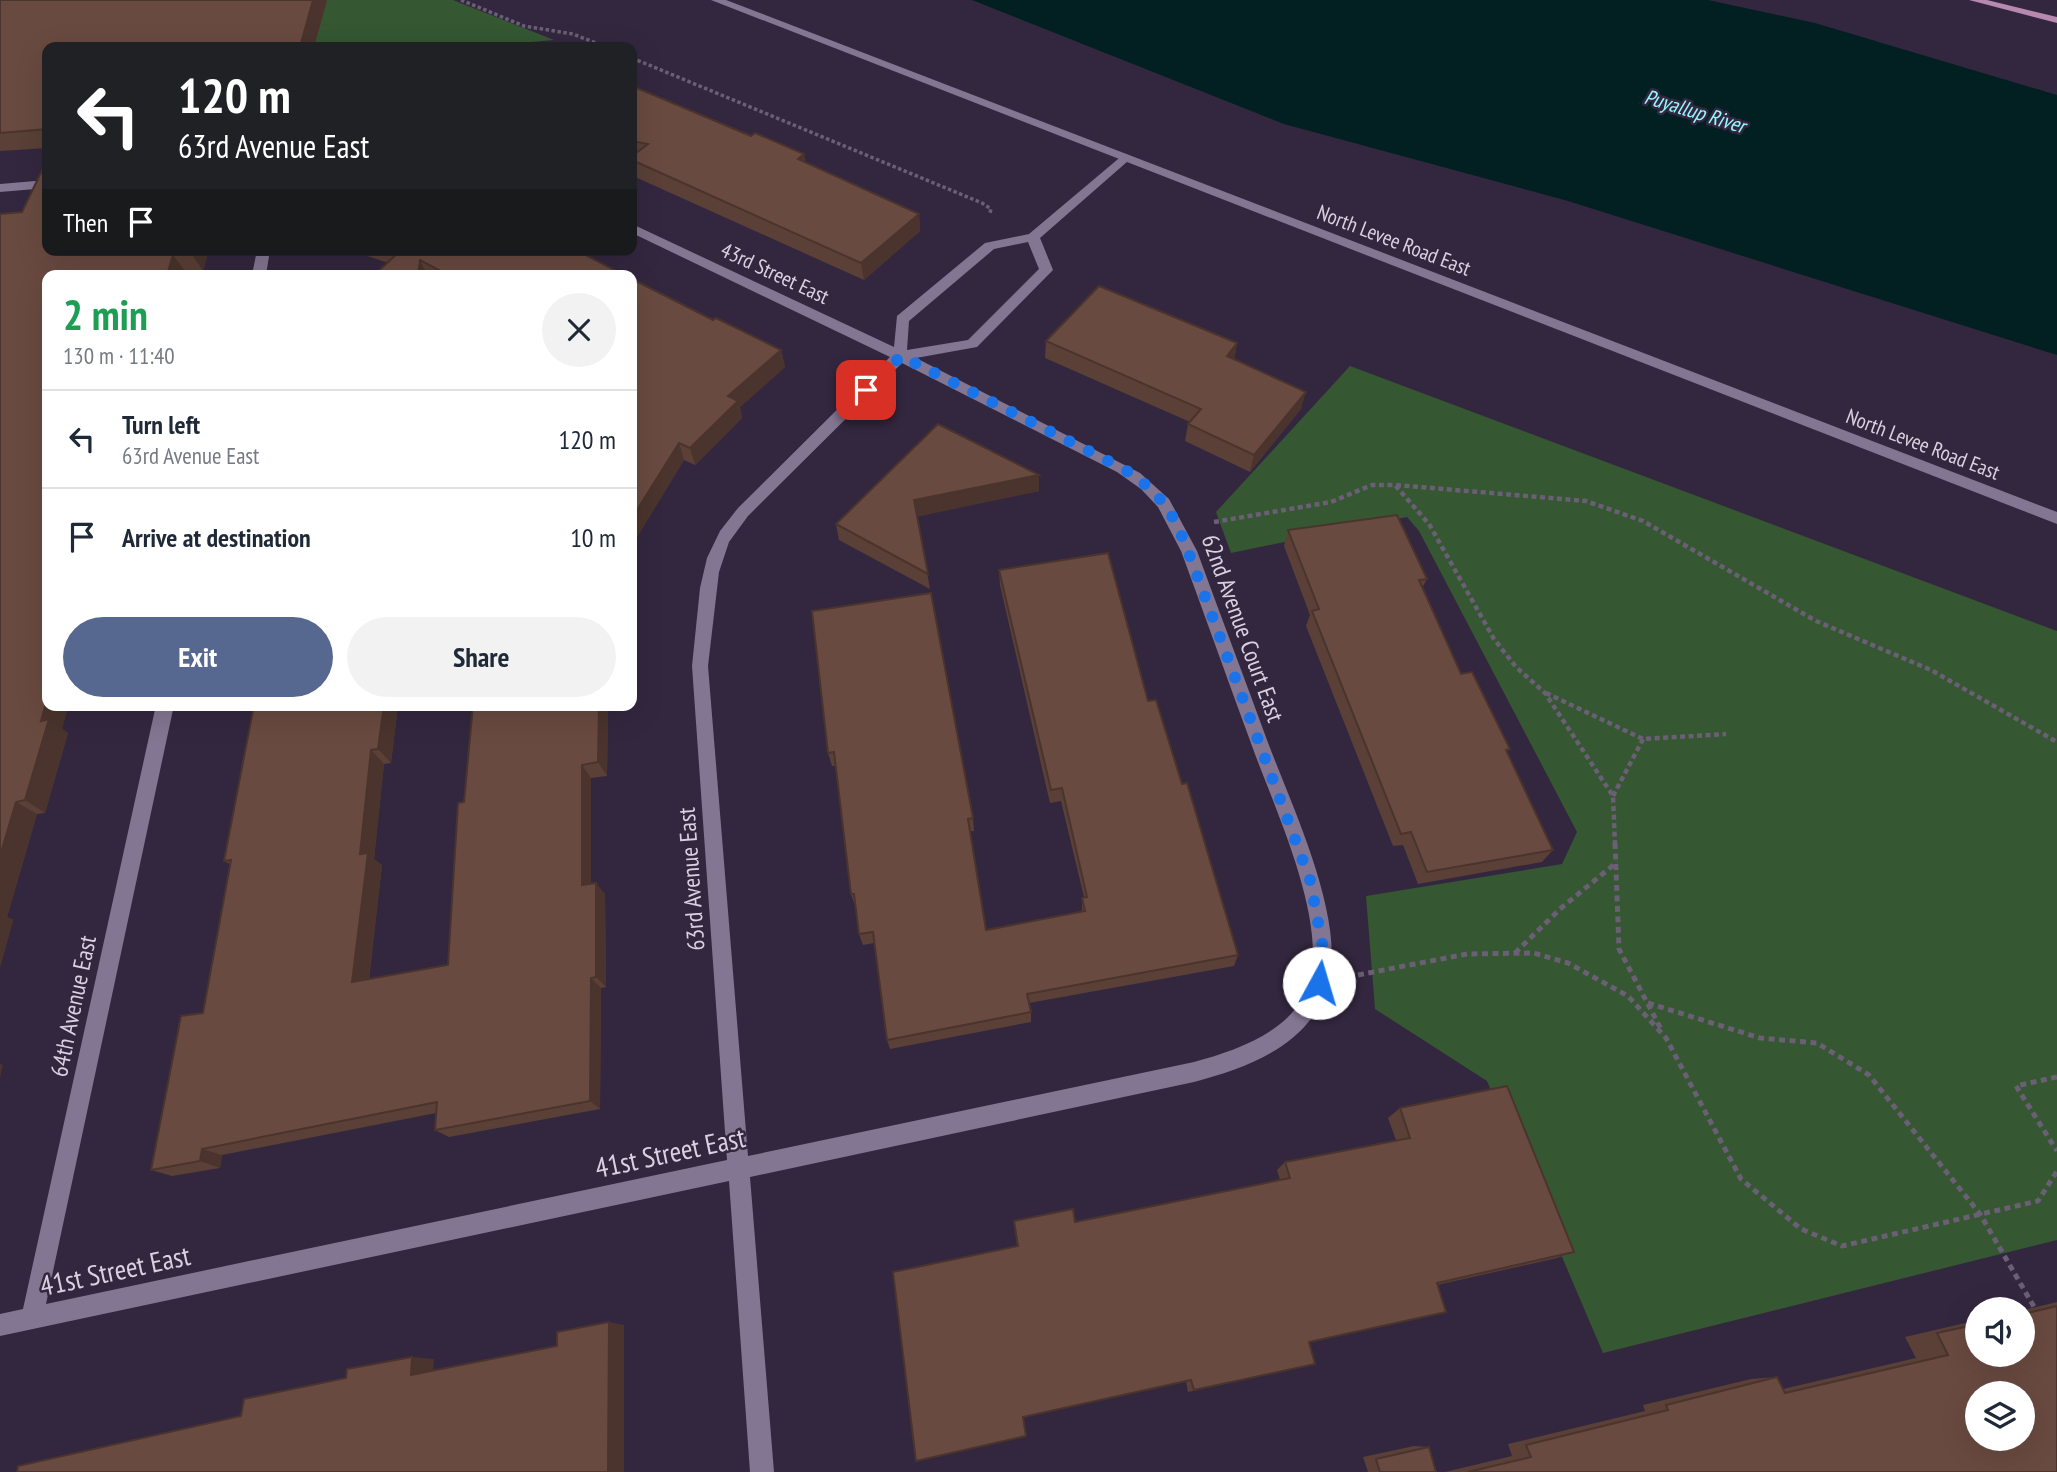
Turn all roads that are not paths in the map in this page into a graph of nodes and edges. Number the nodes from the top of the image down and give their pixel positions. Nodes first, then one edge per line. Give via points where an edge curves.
1 (716, 0) edge
2 (1974, 0) edge
3 (2057, 20) edge
4 (1124, 158) junction
5 (42, 184) edge
6 (0, 188) edge
7 (637, 230) edge
8 (1033, 237) junction
9 (901, 356) junction
10 (2057, 518) edge
11 (164, 711) edge
12 (1319, 983) joint
13 (737, 1168) junction
14 (32, 1318) junction
15 (0, 1325) edge
16 (762, 1472) edge

1 - 4 street, North Levee Road East
2 - 3 main road
4 - 8 street
4 - 10 street, North Levee Road East
5 - 6 street
7 - 9 street, 43rd Street East
8 - 9 street via 990,246 902,319
8 - 9 street via 1046,270 972,344
9 - 12 street, 62nd Avenue Court East via 1122,468 1147,484 1167,506 1310,880 1323,948
9 - 13 street, 63rd Avenue East via 743,512 722,541 710,581 700,666
11 - 14 street, 64th Avenue East
12 - 13 street, 41st Street East via 1301,1017 1275,1040 1238,1060
13 - 14 street, 41st Street East
13 - 16 street, 63rd Avenue East
14 - 15 street, 41st Street East

